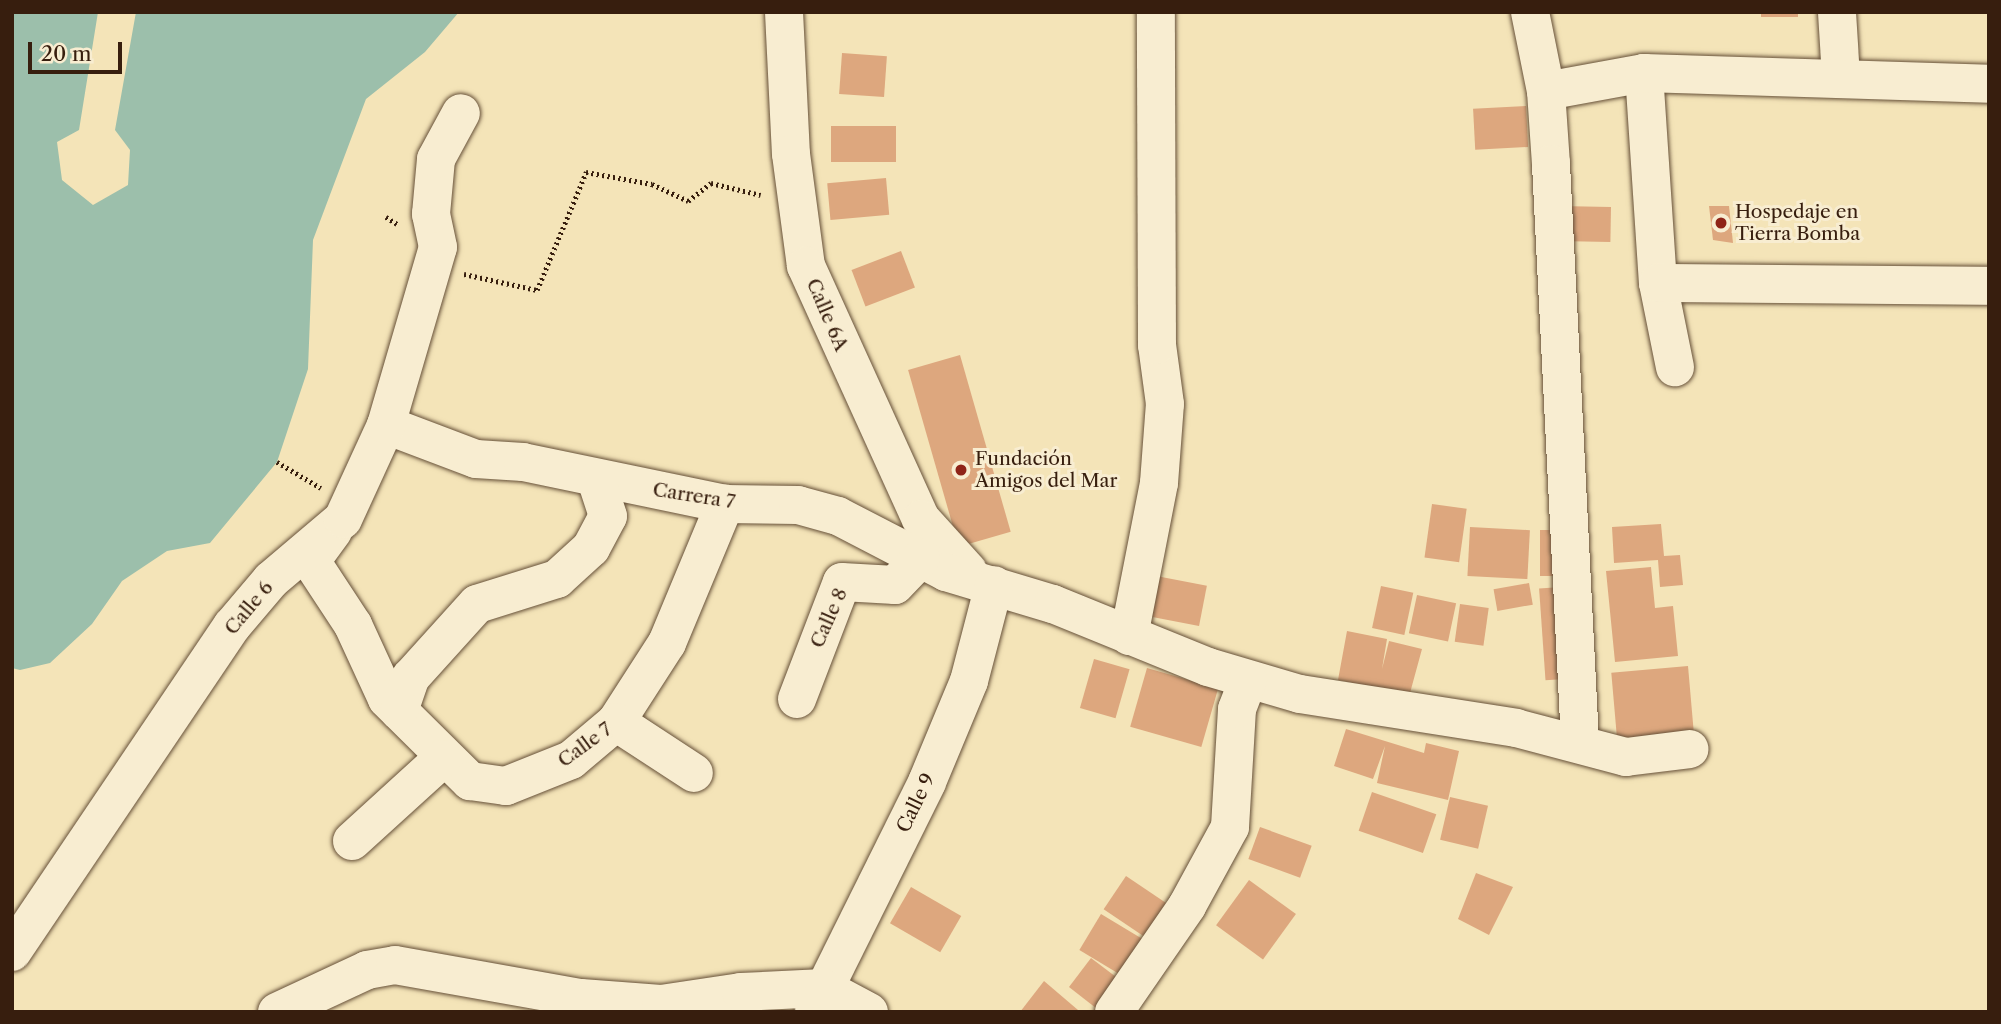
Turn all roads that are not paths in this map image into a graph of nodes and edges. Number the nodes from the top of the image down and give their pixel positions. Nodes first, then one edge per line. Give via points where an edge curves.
1 (784, 12) edge
2 (1156, 12) edge
3 (1172, 12) edge
4 (1530, 12) edge
5 (1837, 12) edge
6 (1155, 53) junction
7 (1644, 73) junction
8 (1841, 77) junction
9 (1989, 84) edge
10 (1546, 91) junction
11 (461, 113) dead end
12 (1658, 283) junction
13 (1989, 286) edge
14 (1675, 367) dead end
15 (386, 425) junction
16 (596, 480) junction
17 (725, 504) junction
18 (346, 512) junction
19 (921, 558) junction
20 (986, 582) junction
21 (1129, 636) junction
22 (1248, 680) junction
23 (797, 699) dead end
24 (399, 711) junction
25 (616, 722) junction
26 (1580, 742) junction
27 (1690, 749) dead end
28 (442, 759) junction
29 (694, 773) dead end
30 (352, 841) dead end
31 (12, 953) edge
32 (818, 1000) edge
33 (277, 1012) edge
34 (869, 1012) edge
35 (1114, 1012) edge

1 - 20 street, Calle 6A via 791,154 806,266 921,519
2 - 6 street
3 - 6 street
4 - 10 street
5 - 8 street
6 - 21 street via 1157,345 1165,404 1158,483
7 - 8 street
7 - 10 street
7 - 12 street
8 - 9 street
10 - 26 street
11 - 15 street, Calle 6 via 436,159 430,215 438,247
12 - 13 street
12 - 14 street
15 - 16 street, Carrera 7 via 476,459 523,462
15 - 18 street, Calle 6
16 - 17 street, Carrera 7
16 - 24 street via 608,516 591,548 557,579 477,604 411,677
17 - 19 street, Carrera 7 via 798,505 838,516
17 - 25 street, Calle 7 via 667,643
18 - 24 street, Calle 7 via 311,561
18 - 31 street, Calle 6 via 271,580 232,626
19 - 20 street, Carrera 7
19 - 23 street, Calle 8 via 895,585 842,582
20 - 21 street, Carrera 7
20 - 32 street, Calle 9 via 970,681 927,782
21 - 22 street, Carrera 7
22 - 26 street, Carrera 7 via 1300,694 1443,714
22 - 35 street via 1237,709 1230,827 1187,906
24 - 28 street, Calle 7
25 - 28 street, Calle 7 via 570,760 506,786 470,781
25 - 29 street
26 - 27 street, Carrera 7 via 1626,757
28 - 30 street
32 - 33 street via 661,1004 581,998 395,965 367,970
32 - 34 street

